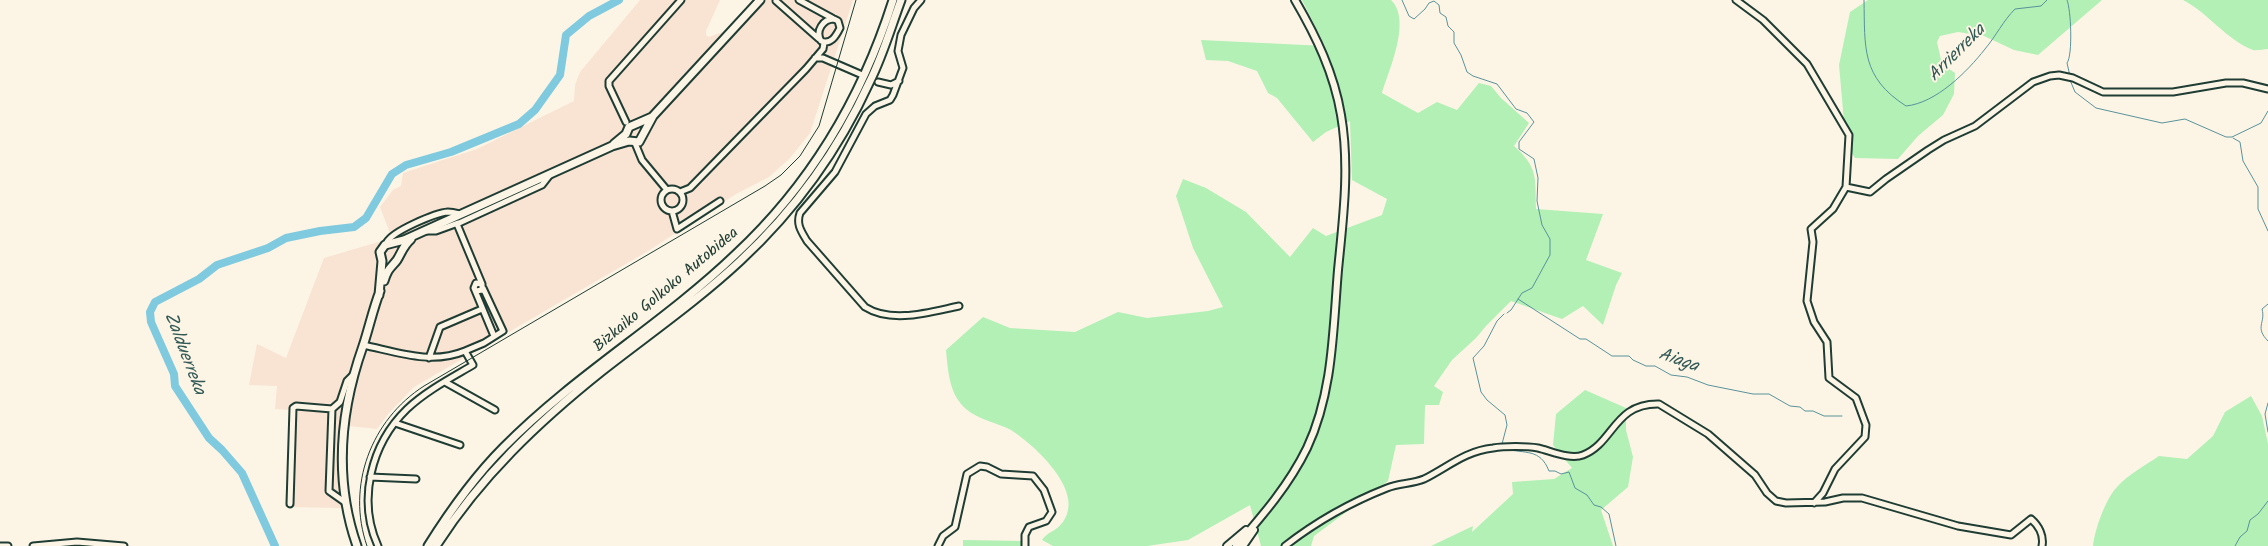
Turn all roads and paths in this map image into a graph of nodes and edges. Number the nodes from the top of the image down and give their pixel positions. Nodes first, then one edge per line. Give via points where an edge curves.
1 (681, 0) edge
2 (760, 0) edge
3 (799, 0) edge
4 (893, 0) edge
5 (901, 0) edge
6 (921, 0) edge
7 (1295, 0) edge
8 (1736, 0) edge
9 (776, 1) dead end
10 (832, 18) junction
11 (819, 38) junction
12 (824, 43) junction
13 (823, 49) junction
14 (815, 58) junction
15 (828, 61) junction
16 (860, 74) dead end
17 (899, 80) junction
18 (878, 82) dead end
19 (891, 84) junction
20 (2268, 89) edge
21 (893, 95) junction
22 (653, 116) junction
23 (626, 122) dead end
24 (634, 125) junction
25 (643, 133) junction
26 (630, 139) junction
27 (551, 173) junction
28 (1846, 187) junction
29 (667, 190) junction
30 (680, 192) junction
31 (720, 201) dead end
32 (672, 211) junction
33 (463, 213) junction
34 (457, 224) junction
35 (420, 233) junction
36 (390, 244) junction
37 (399, 253) junction
38 (382, 260) junction
39 (391, 263) junction
40 (481, 285) junction
41 (378, 295) junction
42 (959, 306) dead end
43 (482, 309) junction
44 (494, 336) junction
45 (363, 345) junction
46 (465, 351) junction
47 (429, 358) junction
48 (353, 375) junction
49 (445, 382) junction
50 (332, 408) junction
51 (495, 410) dead end
52 (395, 423) junction
53 (460, 445) dead end
54 (370, 477) junction
55 (416, 479) dead end
56 (1814, 503) junction
57 (290, 504) dead end
58 (346, 504) junction
59 (1266, 511) junction
60 (1255, 524) junction
61 (0, 546) edge
62 (8, 546) edge
63 (33, 546) edge
64 (124, 546) edge
65 (357, 546) edge
66 (378, 546) edge
67 (428, 546) edge
68 (436, 546) edge
69 (938, 546) edge
70 (1025, 546) edge
71 (1226, 546) edge
72 (1236, 546) edge
73 (1244, 546) edge
74 (1285, 546) edge
75 (2042, 546) edge

1 - 23 street via 609,81
2 - 22 highway
3 - 10 street
4 - 67 highway, Bizkaiko Golkoko Autobidea via 862,83 833,137 793,195 704,283 551,404 504,447 473,481
5 - 68 highway, Bizkaiko Golkoko Autobidea via 878,64 857,108 799,198 761,240 711,287 530,431 480,485
6 - 17 street via 901,35 898,51 903,68
7 - 59 main road via 1320,47 1338,96 1346,185 1331,359 1322,404 1299,462
8 - 28 street via 1763,20 1817,77 1849,136
9 - 11 street
10 - 11 street via 821,26
10 - 12 street via 838,21 840,28 836,37
11 - 12 street
12 - 13 street
13 - 14 street
13 - 15 street
14 - 15 street
14 - 30 street via 690,188
15 - 16 street
17 - 19 street
17 - 21 street
18 - 19 street
19 - 21 street
20 - 28 street via 2226,83 2174,92 2103,92 2074,79 2050,76 2033,82 1975,126 1936,145 1870,192
21 - 42 street via 866,114 835,172 800,213 800,228 807,241 846,286 875,313 912,316
22 - 24 highway
22 - 25 highway
24 - 25 highway via 639,126
24 - 26 highway via 629,127
25 - 26 highway via 642,139
26 - 27 highway
26 - 29 street via 642,160
27 - 33 highway
27 - 34 street via 542,185
28 - 56 street via 1833,209 1811,229 1813,242 1807,302 1814,322 1827,342 1829,378 1856,398 1866,425 1865,438 1835,469
29 - 30 street
29 - 32 street via 662,195 662,202
30 - 32 street via 681,206
31 - 32 street via 677,229
33 - 34 street
33 - 35 highway
33 - 36 street via 448,212 424,220 394,234 388,239
34 - 35 street
34 - 40 street
35 - 36 highway
35 - 37 highway
36 - 37 highway
36 - 38 highway via 381,249
37 - 39 highway
38 - 39 highway
38 - 41 highway
39 - 41 highway
40 - 43 street via 480,291 476,290
40 - 44 street via 503,330
41 - 45 highway
43 - 44 street
43 - 47 street via 440,327
44 - 46 street
45 - 47 street
45 - 48 highway
46 - 47 street
46 - 49 street via 473,365
48 - 50 street via 347,381 340,402
48 - 58 highway via 343,424 342,474
49 - 51 street
49 - 52 street via 415,402
50 - 57 street via 293,408
50 - 58 street via 329,490
52 - 53 street
52 - 54 street via 380,447
54 - 55 street
54 - 66 street via 368,509
56 - 74 street via 1776,501 1755,475 1708,434 1659,404 1650,404 1627,413 1594,449 1581,456 1538,448 1479,450 1416,482 1390,487 1346,505
56 - 75 street via 1862,498 1958,526 2011,535 2031,519 2039,528
58 - 65 highway
59 - 60 main road
59 - 73 main road
60 - 71 main road
60 - 72 main road
61 - 62 street
63 - 64 street via 72,542
69 - 70 street via 943,536 955,527 967,474 980,466 1001,474 1033,476 1041,485 1052,512 1046,520 1029,527

